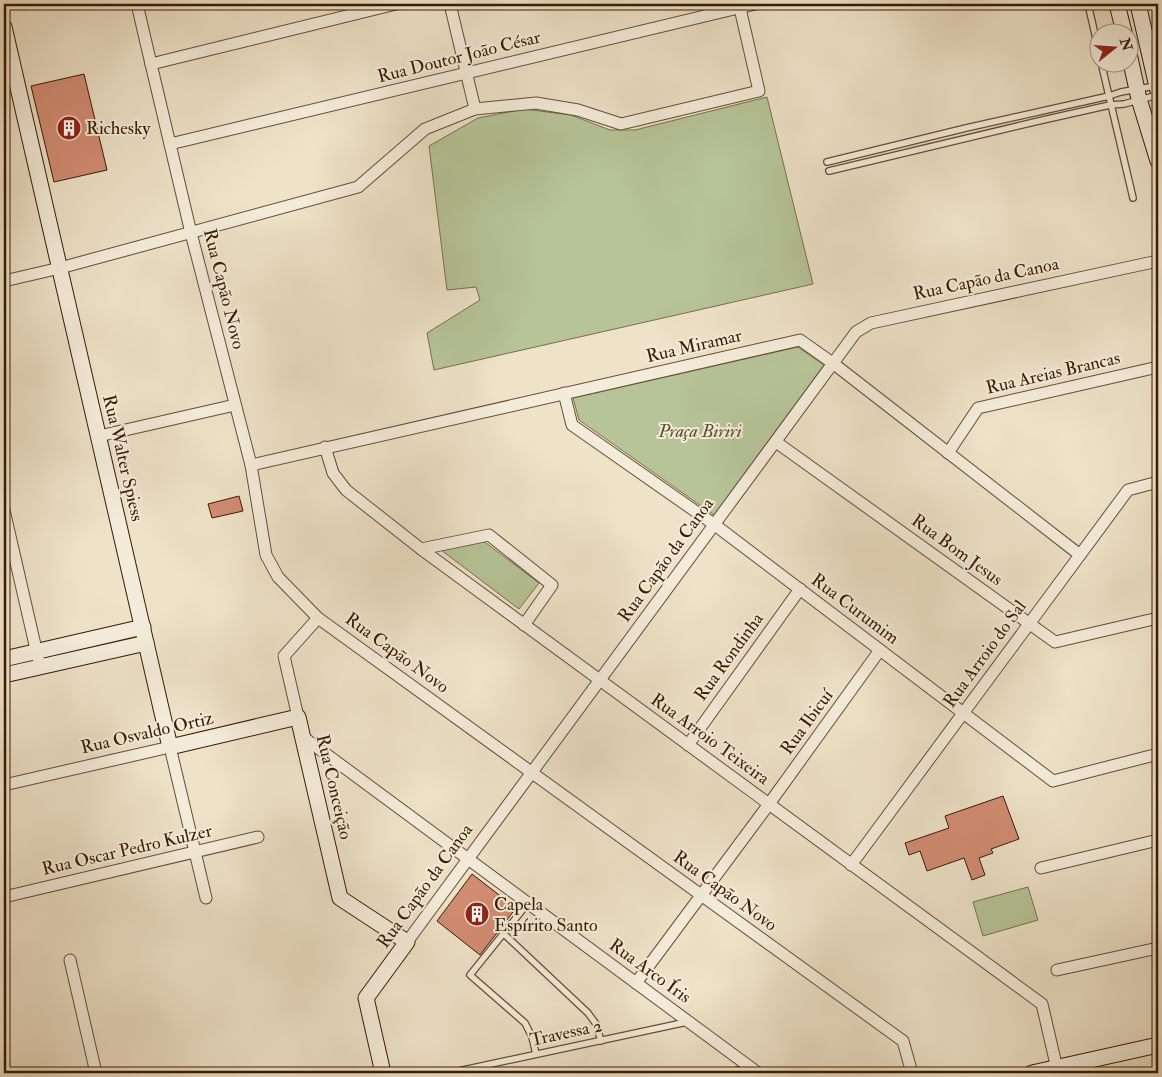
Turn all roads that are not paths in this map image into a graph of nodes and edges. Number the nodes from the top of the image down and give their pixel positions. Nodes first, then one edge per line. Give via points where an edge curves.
1 (137, 4) edge
2 (396, 4) edge
3 (450, 4) edge
4 (756, 4) edge
5 (1088, 4) edge
6 (1117, 4) edge
7 (1138, 4) edge
8 (740, 6) edge
9 (1092, 22) edge
10 (1122, 22) edge
11 (4, 26) edge
12 (151, 64) junction
13 (1103, 72) edge
14 (1133, 72) edge
15 (467, 73) junction
16 (1158, 90) edge
17 (1121, 92) junction
18 (1138, 95) junction
19 (1109, 96) junction
20 (1124, 104) junction
21 (1110, 105) junction
22 (475, 108) junction
23 (170, 144) junction
24 (1158, 161) edge
25 (827, 162) dead end
26 (829, 171) dead end
27 (1133, 198) dead end
28 (191, 233) junction
29 (1158, 261) edge
30 (60, 268) junction
31 (4, 281) edge
32 (834, 364) junction
33 (1158, 367) edge
34 (564, 393) junction
35 (235, 405) junction
36 (98, 436) junction
37 (776, 442) junction
38 (325, 447) junction
39 (948, 453) junction
40 (250, 465) junction
41 (1158, 482) edge
42 (4, 510) edge
43 (715, 525) junction
44 (421, 549) junction
45 (1080, 555) junction
46 (800, 589) junction
47 (318, 618) junction
48 (1158, 618) edge
49 (524, 624) junction
50 (1029, 624) junction
51 (143, 627) junction
52 (146, 643) junction
53 (880, 650) junction
54 (36, 651) junction
55 (4, 659) edge
56 (40, 667) junction
57 (4, 675) edge
58 (600, 681) junction
59 (963, 713) junction
60 (298, 717) junction
61 (303, 737) junction
62 (688, 745) junction
63 (170, 746) junction
64 (1158, 754) edge
65 (532, 773) junction
66 (4, 785) edge
67 (769, 804) junction
68 (258, 837) dead end
69 (1158, 840) edge
70 (195, 853) junction
71 (468, 859) junction
72 (851, 865) junction
73 (1041, 868) dead end
74 (702, 896) junction
75 (4, 897) edge
76 (206, 898) dead end
77 (528, 903) junction
78 (504, 934) junction
79 (407, 942) junction
80 (1158, 948) edge
81 (70, 960) dead end
82 (1057, 970) dead end
83 (636, 983) junction
84 (689, 1022) junction
85 (600, 1041) junction
86 (1158, 1045) edge
87 (536, 1054) junction
88 (754, 1070) edge
89 (1058, 1070) edge
90 (96, 1073) edge
91 (383, 1073) edge
92 (449, 1073) edge
93 (724, 1073) edge
94 (912, 1073) edge
95 (1032, 1073) edge

1 - 12 street, Rua Capão Novo
2 - 12 street
3 - 15 street
4 - 8 street, Rua Doutor João César
5 - 9 lane
6 - 10 street
7 - 16 street
8 - 15 street, Rua Doutor João César
8 - 22 street via 759,91 620,124 578,110 536,103
11 - 30 street, Rua Walter Spiess
12 - 23 street, Rua Capão Novo
13 - 19 lane
14 - 18 street
15 - 22 street
15 - 23 street, Rua Doutor João César
16 - 18 lane
16 - 18 lane
17 - 18 lane
17 - 19 lane
17 - 20 lane
18 - 20 lane
18 - 24 street
19 - 21 lane
19 - 25 lane
20 - 21 lane
21 - 26 lane
21 - 27 lane
22 - 28 street via 425,129 358,187
23 - 28 street, Rua Capão Novo
28 - 30 street
28 - 35 street, Rua Capão Novo
29 - 32 street, Rua Capão da Canoa via 871,323 856,332
30 - 31 street
30 - 36 street, Rua Walter Spiess
32 - 34 street, Rua Miramar via 800,340
32 - 37 street, Rua Capão da Canoa
32 - 39 street, Rua Miramar
33 - 39 street, Rua Areias Brancas via 978,408
34 - 38 street, Rua Miramar
34 - 43 street, Rua Curumim via 572,424
35 - 36 street
35 - 40 street, Rua Capão Novo
36 - 51 street, Rua Walter Spiess
37 - 43 street, Rua Capão da Canoa
37 - 50 street, Rua Bom Jesus
38 - 40 street, Rua Miramar
38 - 44 street, Rua Arroio Teixeira via 333,473 346,490
39 - 45 street, Rua Miramar
40 - 47 street, Rua Capão Novo via 266,555 278,577
41 - 45 street, Rua Arroio do Sal via 1128,490
42 - 54 street
43 - 46 street, Rua Curumim
43 - 58 street, Rua Capão da Canoa
44 - 49 street, Rua Arroio Teixeira
44 - 49 street via 489,535 552,584
45 - 50 street, Rua Arroio do Sal
46 - 53 street, Rua Curumim
46 - 62 street, Rua Rondinha
47 - 60 street, Rua Conceição via 284,656
47 - 65 street, Rua Capão Novo
48 - 50 street, Rua Bom Jesus via 1055,642
49 - 58 street, Rua Arroio Teixeira
50 - 59 street, Rua Arroio do Sal
51 - 52 street, Rua Walter Spiess
51 - 54 street
52 - 56 street
52 - 63 street, Rua Walter Spiess
53 - 59 street, Rua Curumim
53 - 67 street, Rua Ibicuí
54 - 55 street
54 - 56 street
56 - 57 street
58 - 62 street, Rua Arroio Teixeira
58 - 65 street, Rua Capão da Canoa
59 - 64 street, Rua Curumim via 1053,781
59 - 72 street, Rua Arroio do Sal
60 - 61 street, Rua Conceição
60 - 63 street, Rua Osvaldo Ortiz
61 - 71 street, Rua Arco Íris
61 - 79 street, Rua Conceição via 340,898
62 - 67 street, Rua Arroio Teixeira
63 - 66 street, Rua Osvaldo Ortiz
63 - 70 street, Rua Walter Spiess
65 - 71 street, Rua Capão da Canoa
65 - 74 street, Rua Capão Novo
67 - 72 street, Rua Arroio Teixeira
67 - 74 street, Rua Ibicuí
68 - 70 street, Rua Oscar Pedro Kulzer
69 - 73 street
70 - 75 street, Rua Oscar Pedro Kulzer
70 - 76 street, Rua Walter Spiess
71 - 77 street, Rua Arco Íris
71 - 79 street, Rua Capão da Canoa
72 - 89 street, Rua Arroio Teixeira via 1042,1004
74 - 83 street, Rua Ibicuí
74 - 94 street, Rua Capão Novo via 903,1041
77 - 78 lane
77 - 83 street, Rua Arco Íris
78 - 85 lane via 588,1013 596,1024
78 - 87 lane via 470,975 524,1023
79 - 91 street, Rua Capão da Canoa via 366,998
80 - 82 street
81 - 90 street
83 - 84 street, Rua Arco Íris
84 - 85 lane, Travessa 2
84 - 88 street, Rua Arco Íris
85 - 87 lane, Travessa 2
86 - 89 street
87 - 92 lane, Travessa 2
88 - 93 lane
89 - 95 street

